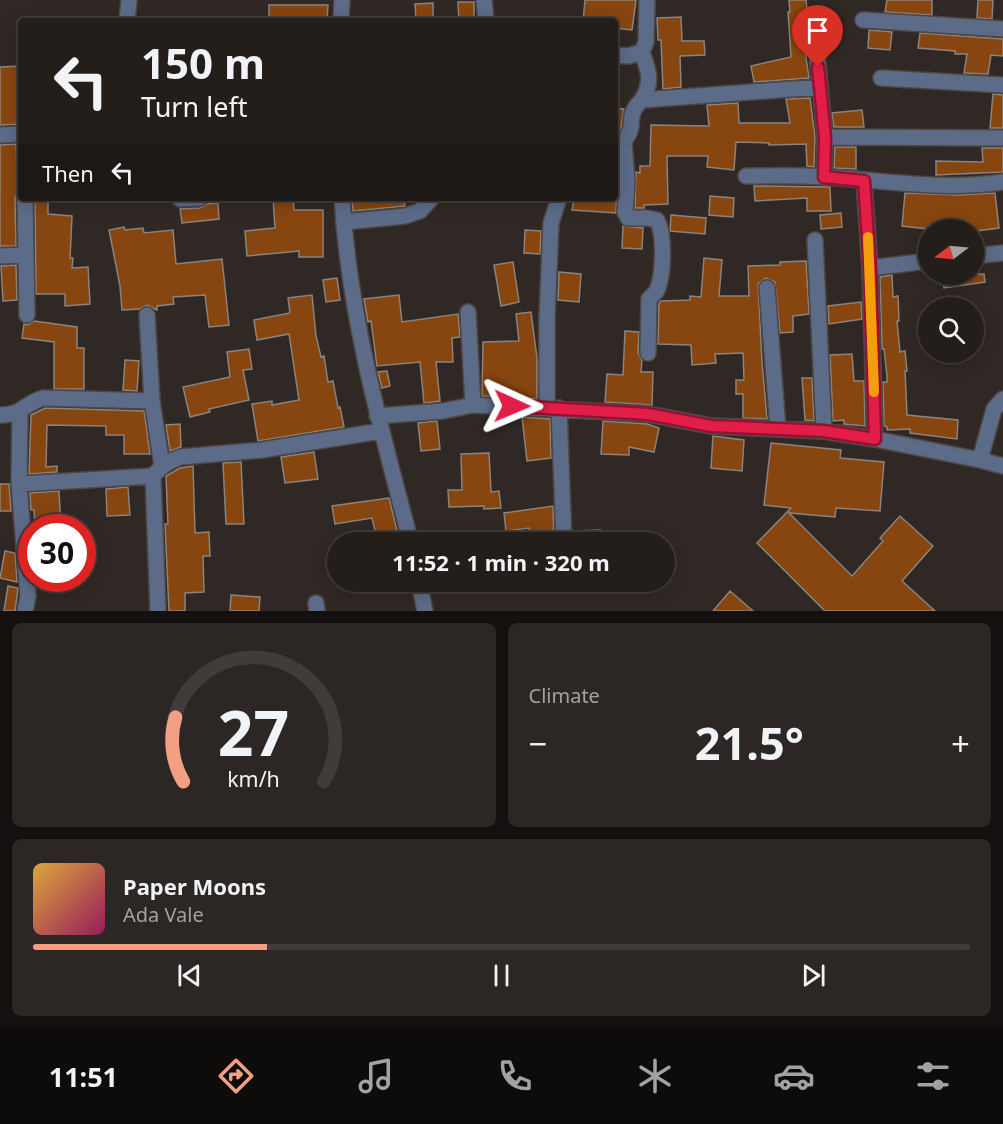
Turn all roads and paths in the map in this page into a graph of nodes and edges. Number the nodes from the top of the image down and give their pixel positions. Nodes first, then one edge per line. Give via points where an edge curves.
1 (129, 0) edge
2 (342, 0) edge
3 (484, 0) edge
4 (647, 0) edge
5 (127, 18) edge
6 (341, 18) edge
7 (486, 18) edge
8 (863, 20) dead end
9 (814, 26) dead end
10 (1003, 29) edge
11 (642, 52) junction
12 (618, 55) edge
13 (880, 78) dead end
14 (1003, 85) edge
15 (820, 87) junction
16 (642, 100) junction
17 (18, 134) edge
18 (0, 135) edge
19 (825, 137) junction
20 (1003, 138) edge
21 (746, 176) dead end
22 (824, 177) junction
23 (864, 181) junction
24 (1003, 182) edge
25 (25, 201) edge
26 (342, 201) edge
27 (429, 201) edge
28 (558, 201) edge
29 (344, 222) junction
30 (815, 240) dead end
31 (1003, 253) edge
32 (25, 255) junction
33 (984, 255) edge
34 (0, 256) edge
35 (918, 262) edge
36 (870, 268) junction
37 (767, 288) dead end
38 (468, 312) dead end
39 (27, 315) dead end
40 (147, 315) dead end
41 (648, 353) dead end
42 (1003, 399) edge
43 (152, 401) junction
44 (473, 405) junction
45 (553, 408) junction
46 (20, 412) junction
47 (0, 414) edge
48 (379, 424) junction
49 (778, 429) junction
50 (824, 431) junction
51 (875, 439) junction
52 (980, 460) junction
53 (1003, 466) edge
54 (158, 471) junction
55 (20, 484) junction
56 (408, 532) edge
57 (563, 532) edge
58 (421, 592) edge
59 (25, 611) edge
60 (158, 611) edge
61 (425, 611) edge

1 - 5 street
2 - 6 street
3 - 7 street
4 - 11 street via 646,42
8 - 10 street
9 - 15 street
11 - 12 street
11 - 16 street via 650,75
13 - 14 street
15 - 16 street
15 - 19 street
16 - 41 street via 633,111 632,131 624,141 625,212 628,218 657,220 661,228 660,276 656,293 649,299
17 - 18 street
19 - 20 street
19 - 22 street
21 - 22 street
22 - 23 street
23 - 24 street via 975,186
23 - 36 street
25 - 32 street
26 - 29 street
27 - 29 street via 420,211 405,216
28 - 45 street via 551,223 547,318
29 - 48 street via 354,299
30 - 50 street
31 - 33 street
32 - 34 street
32 - 39 street
35 - 36 street
36 - 51 street
37 - 49 street
38 - 44 street
40 - 43 street
42 - 52 street via 994,409
43 - 46 street via 43,398 30,402
43 - 54 street
44 - 45 street
44 - 48 street
45 - 49 street via 648,414 711,426
45 - 57 street
46 - 47 street
46 - 55 street
48 - 54 street via 262,450 181,457
48 - 56 street
49 - 50 street
50 - 51 street
51 - 52 street
52 - 53 street
54 - 55 street
54 - 60 street
55 - 59 street via 28,596
58 - 61 street

